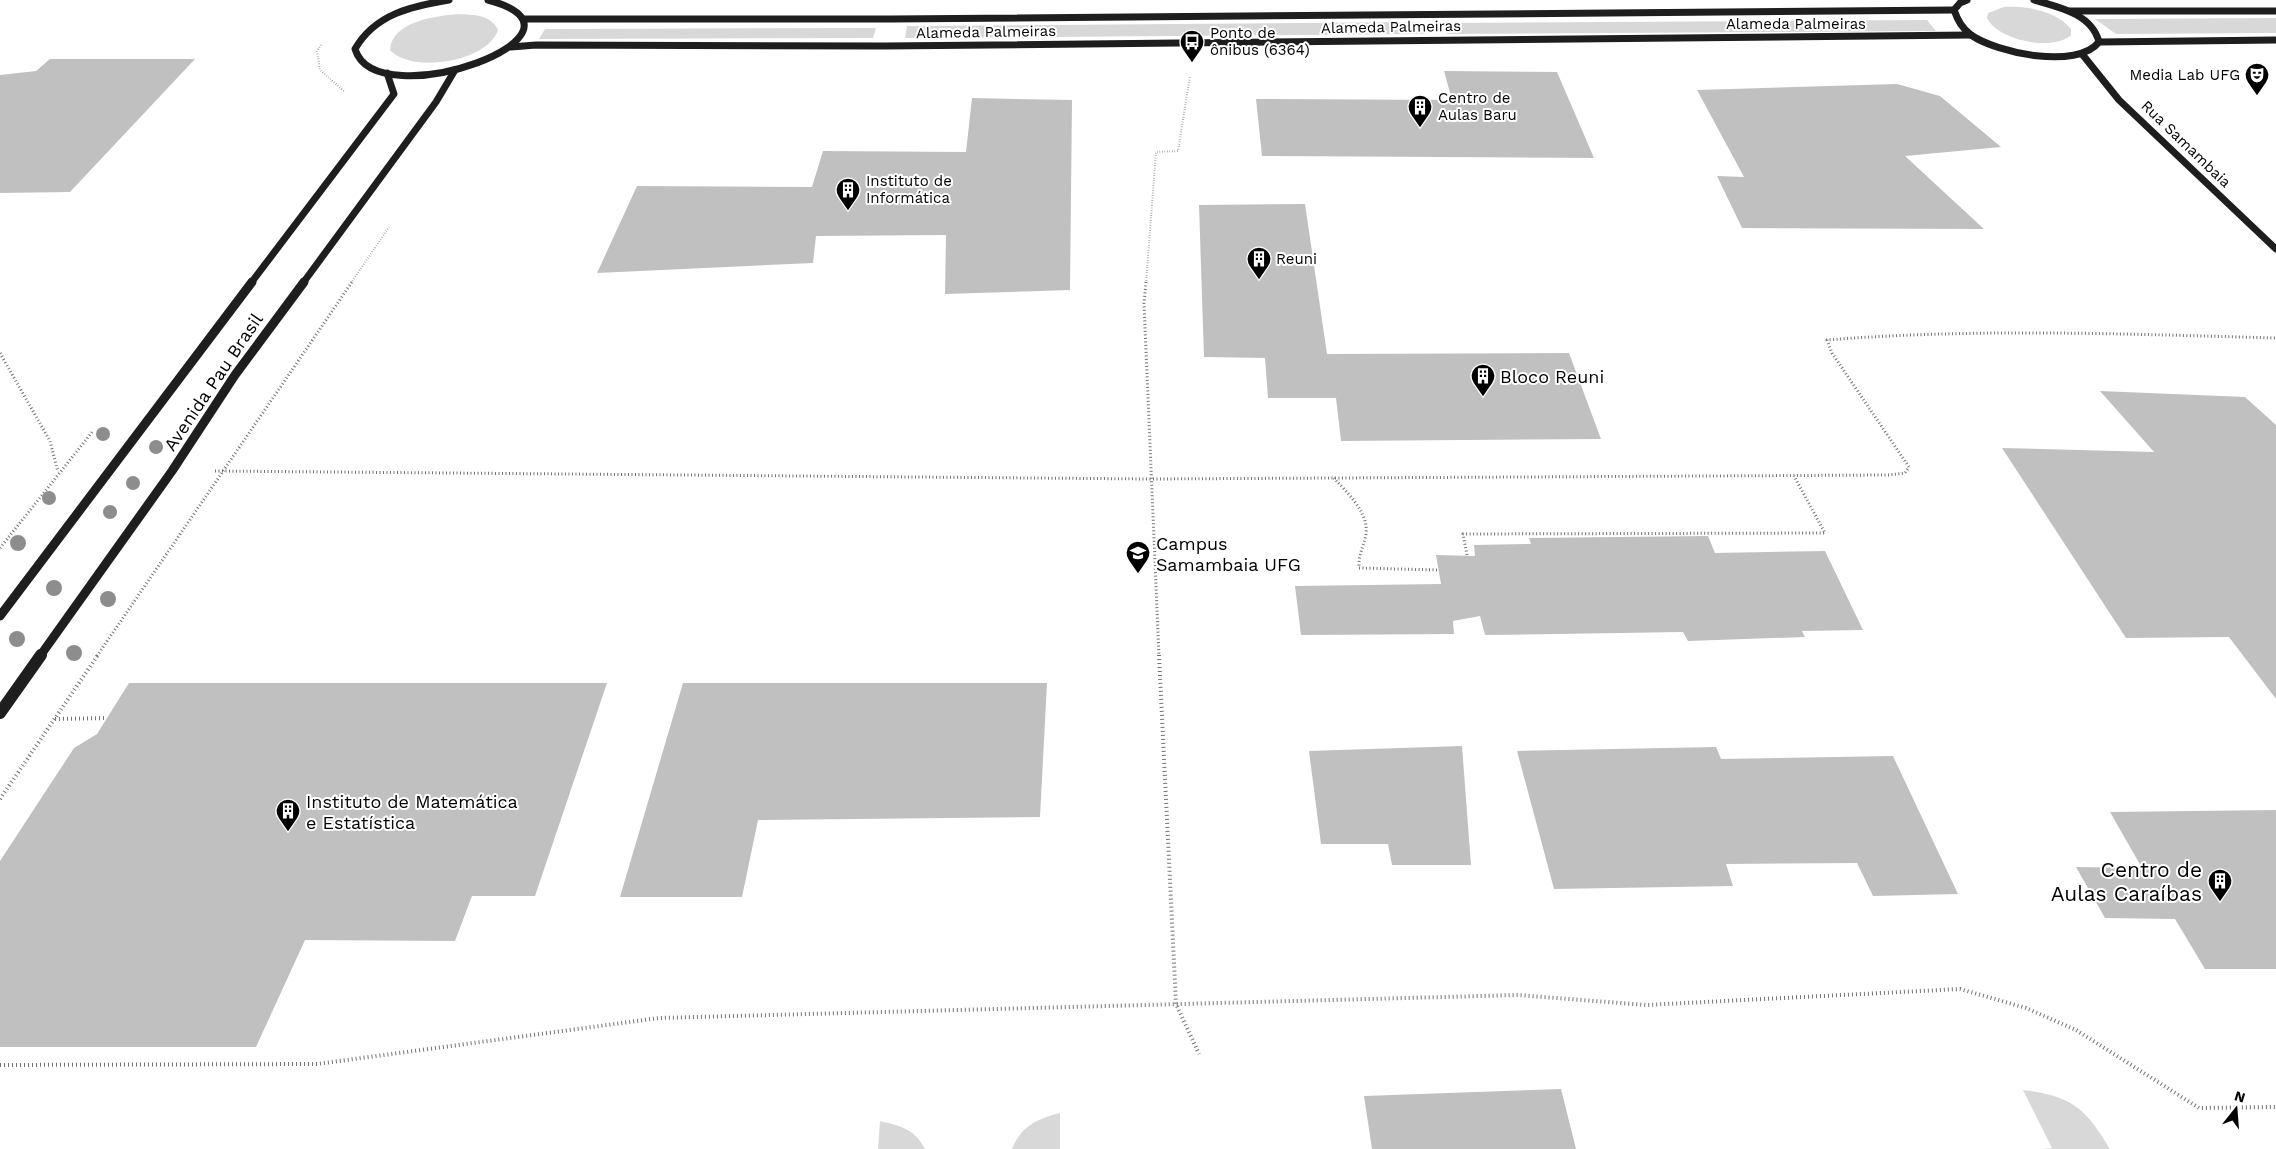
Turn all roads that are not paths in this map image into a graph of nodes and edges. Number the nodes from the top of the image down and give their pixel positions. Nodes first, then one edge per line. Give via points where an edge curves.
1 (426, 0) edge
2 (449, 0) edge
3 (488, 0) edge
4 (1967, 0) edge
5 (2034, 0) edge
6 (504, 2) edge
7 (411, 8) junction
8 (1954, 10) junction
9 (2068, 11) junction
10 (2276, 11) edge
11 (524, 19) junction
12 (1971, 35) junction
13 (2276, 40) edge
14 (2099, 42) junction
15 (510, 47) junction
16 (2082, 54) junction
17 (455, 70) junction
18 (387, 73) junction
19 (2276, 249) edge
20 (0, 616) edge
21 (0, 713) edge

1 - 7 street
2 - 7 street
3 - 6 street
4 - 8 street
5 - 9 street
6 - 11 street via 517,9
7 - 18 street via 372,26 360,37 355,48 358,59 369,68
8 - 11 street, Alameda Palmeiras via 892,20
8 - 12 street via 1954,18
9 - 10 street
9 - 14 street via 2094,28
11 - 15 street via 526,27 522,36
12 - 15 street, Alameda Palmeiras
12 - 16 street via 2003,49 2034,56
13 - 14 street
14 - 16 street
15 - 17 street via 484,61
16 - 19 street, Rua Samambaia via 2118,100
17 - 18 street via 408,75
17 - 21 street, Avenida Pau Brasil via 436,102 235,375 172,471
18 - 20 street, Avenida Pau Brasil via 394,94

